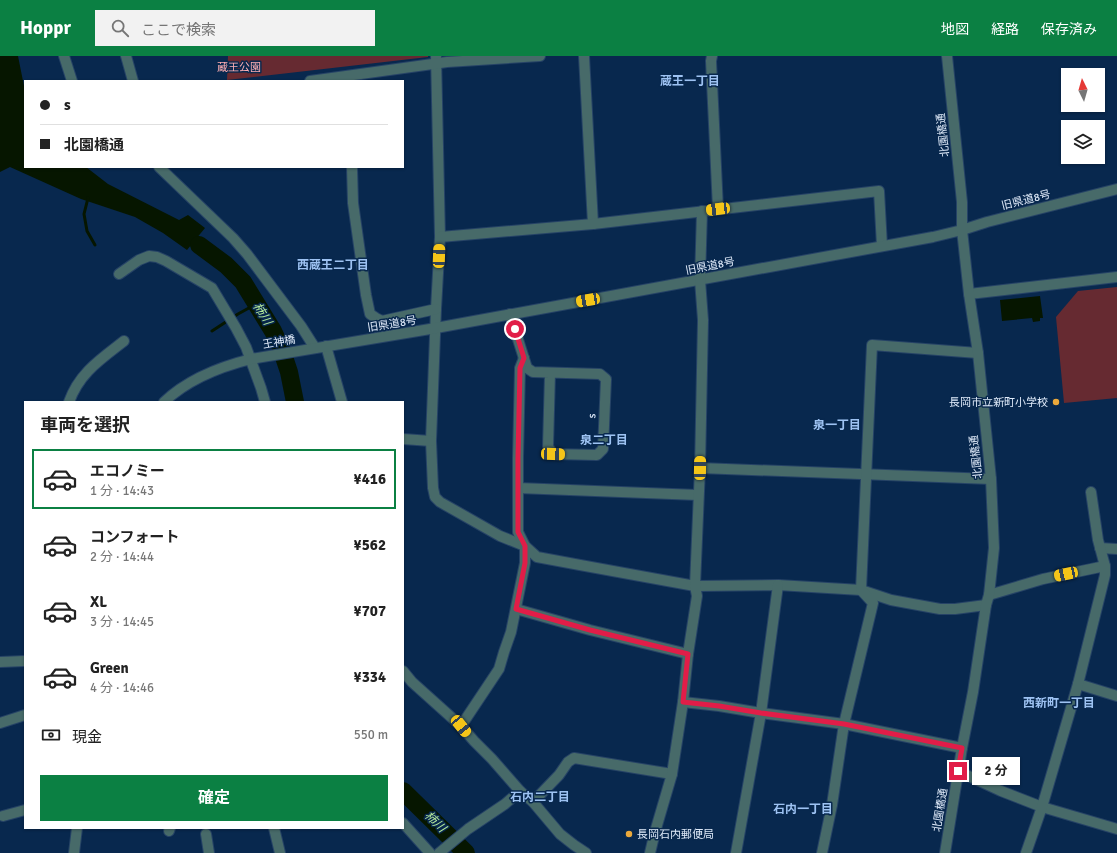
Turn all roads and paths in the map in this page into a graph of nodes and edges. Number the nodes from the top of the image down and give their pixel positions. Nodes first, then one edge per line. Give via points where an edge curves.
1 (64, 56) edge
2 (126, 56) edge
3 (540, 56) edge
4 (584, 56) edge
5 (712, 56) edge
6 (948, 56) edge
7 (436, 60) edge
8 (351, 78) edge
9 (72, 80) edge
10 (133, 80) edge
11 (324, 80) edge
12 (160, 168) edge
13 (352, 168) edge
14 (1117, 189) edge
15 (718, 209) junction
16 (702, 211) junction
17 (593, 224) junction
18 (962, 230) junction
19 (440, 237) junction
20 (882, 246) junction
21 (119, 274) dead end
22 (1117, 277) edge
23 (700, 280) junction
24 (969, 294) junction
25 (436, 309) junction
26 (510, 314) junction
27 (436, 328) junction
28 (124, 341) dead end
29 (326, 346) junction
30 (315, 348) junction
31 (304, 350) joint
32 (978, 353) junction
33 (524, 358) junction
34 (254, 359) junction
35 (550, 373) junction
36 (69, 401) edge
37 (165, 401) edge
38 (265, 401) edge
39 (342, 401) edge
40 (404, 439) edge
41 (431, 441) junction
42 (700, 468) junction
43 (867, 475) junction
44 (991, 479) junction
45 (518, 488) junction
46 (1091, 492) dead end
47 (698, 495) junction
48 (525, 546) junction
49 (1100, 548) junction
50 (1117, 549) edge
51 (1105, 566) junction
52 (778, 585) junction
53 (695, 586) junction
54 (861, 590) junction
55 (988, 600) junction
56 (516, 609) junction
57 (688, 654) junction
58 (24, 660) edge
59 (0, 662) edge
60 (404, 672) edge
61 (1078, 684) junction
62 (1117, 696) edge
63 (683, 702) junction
64 (761, 713) junction
65 (24, 715) edge
66 (0, 723) edge
67 (844, 724) junction
68 (461, 726) junction
69 (962, 748) junction
70 (958, 771) junction
71 (672, 774) junction
72 (520, 791) junction
73 (532, 802) junction
74 (1042, 807) junction
75 (24, 810) edge
76 (3, 816) dead end
77 (404, 824) edge
78 (77, 829) edge
79 (274, 829) edge
80 (1117, 829) edge
81 (206, 834) dead end
82 (440, 852) edge
83 (74, 853) edge
84 (209, 853) edge
85 (280, 853) edge
86 (430, 853) edge
87 (586, 853) edge
88 (650, 853) edge
89 (736, 853) edge
90 (822, 853) edge
91 (945, 853) edge
92 (1026, 853) edge

1 - 9 street
2 - 10 street
3 - 7 street via 447,62
4 - 17 street
5 - 15 street
6 - 18 street, 北園橋通 via 962,202
7 - 8 street
7 - 19 street
8 - 11 street
12 - 30 street via 247,254 302,326
13 - 25 street via 353,203 370,314 382,321
14 - 18 street, 旧県道8号
15 - 16 street
15 - 20 street via 879,191
16 - 17 street
16 - 23 street
17 - 19 street
18 - 20 street, 旧県道8号
18 - 24 street, 北園橋通
19 - 25 street
20 - 23 street, 旧県道8号
21 - 34 street via 139,260 149,256 157,257 212,288
22 - 24 street
23 - 26 street, 旧県道8号
23 - 42 street via 703,320
24 - 32 street, 北園橋通
25 - 27 street
26 - 27 street, 旧県道8号
26 - 33 street, s
27 - 29 street, 旧県道8号
27 - 41 street
28 - 36 street via 93,365 76,386
29 - 30 street, 旧県道8号
29 - 39 street
30 - 31 street, 旧県道8号
31 - 34 street, 王神橋
32 - 43 street via 872,345
32 - 44 street, 北園橋通
33 - 35 street, s via 527,368 533,372
33 - 45 street via 520,368
34 - 37 street via 231,364 200,377
34 - 38 street
35 - 35 street, s via 600,374 606,380 602,449 597,455 553,454 548,447
40 - 41 street
41 - 48 street via 432,482 436,497 500,536
42 - 43 street
42 - 47 street
43 - 44 street
43 - 54 street
44 - 55 street, 北園橋通 via 994,548
45 - 47 street
45 - 48 street via 518,532
46 - 49 street
47 - 53 street
48 - 53 street via 537,557
48 - 56 street via 525,563
49 - 50 street
49 - 51 street
51 - 55 street via 1043,579
51 - 61 street via 1103,587
52 - 53 street
52 - 54 street
52 - 64 street
53 - 57 street via 697,596
54 - 55 street via 891,600 940,609 955,609
54 - 67 street via 873,603
55 - 69 street, 北園橋通
56 - 57 street
56 - 68 street via 499,669
57 - 63 street
58 - 59 street
60 - 68 street
61 - 62 street
61 - 74 street
63 - 64 street
63 - 71 street
64 - 67 street
64 - 89 street
65 - 66 street
67 - 69 street
67 - 90 street
68 - 72 street
69 - 70 street, 北園橋通
70 - 74 street via 1001,792
70 - 91 street, 北園橋通
71 - 73 street via 574,758
71 - 88 street
72 - 73 street
72 - 82 street
73 - 87 street via 560,834
74 - 80 street
74 - 92 street
75 - 76 street
77 - 86 street
78 - 83 street
79 - 85 street
81 - 84 street

